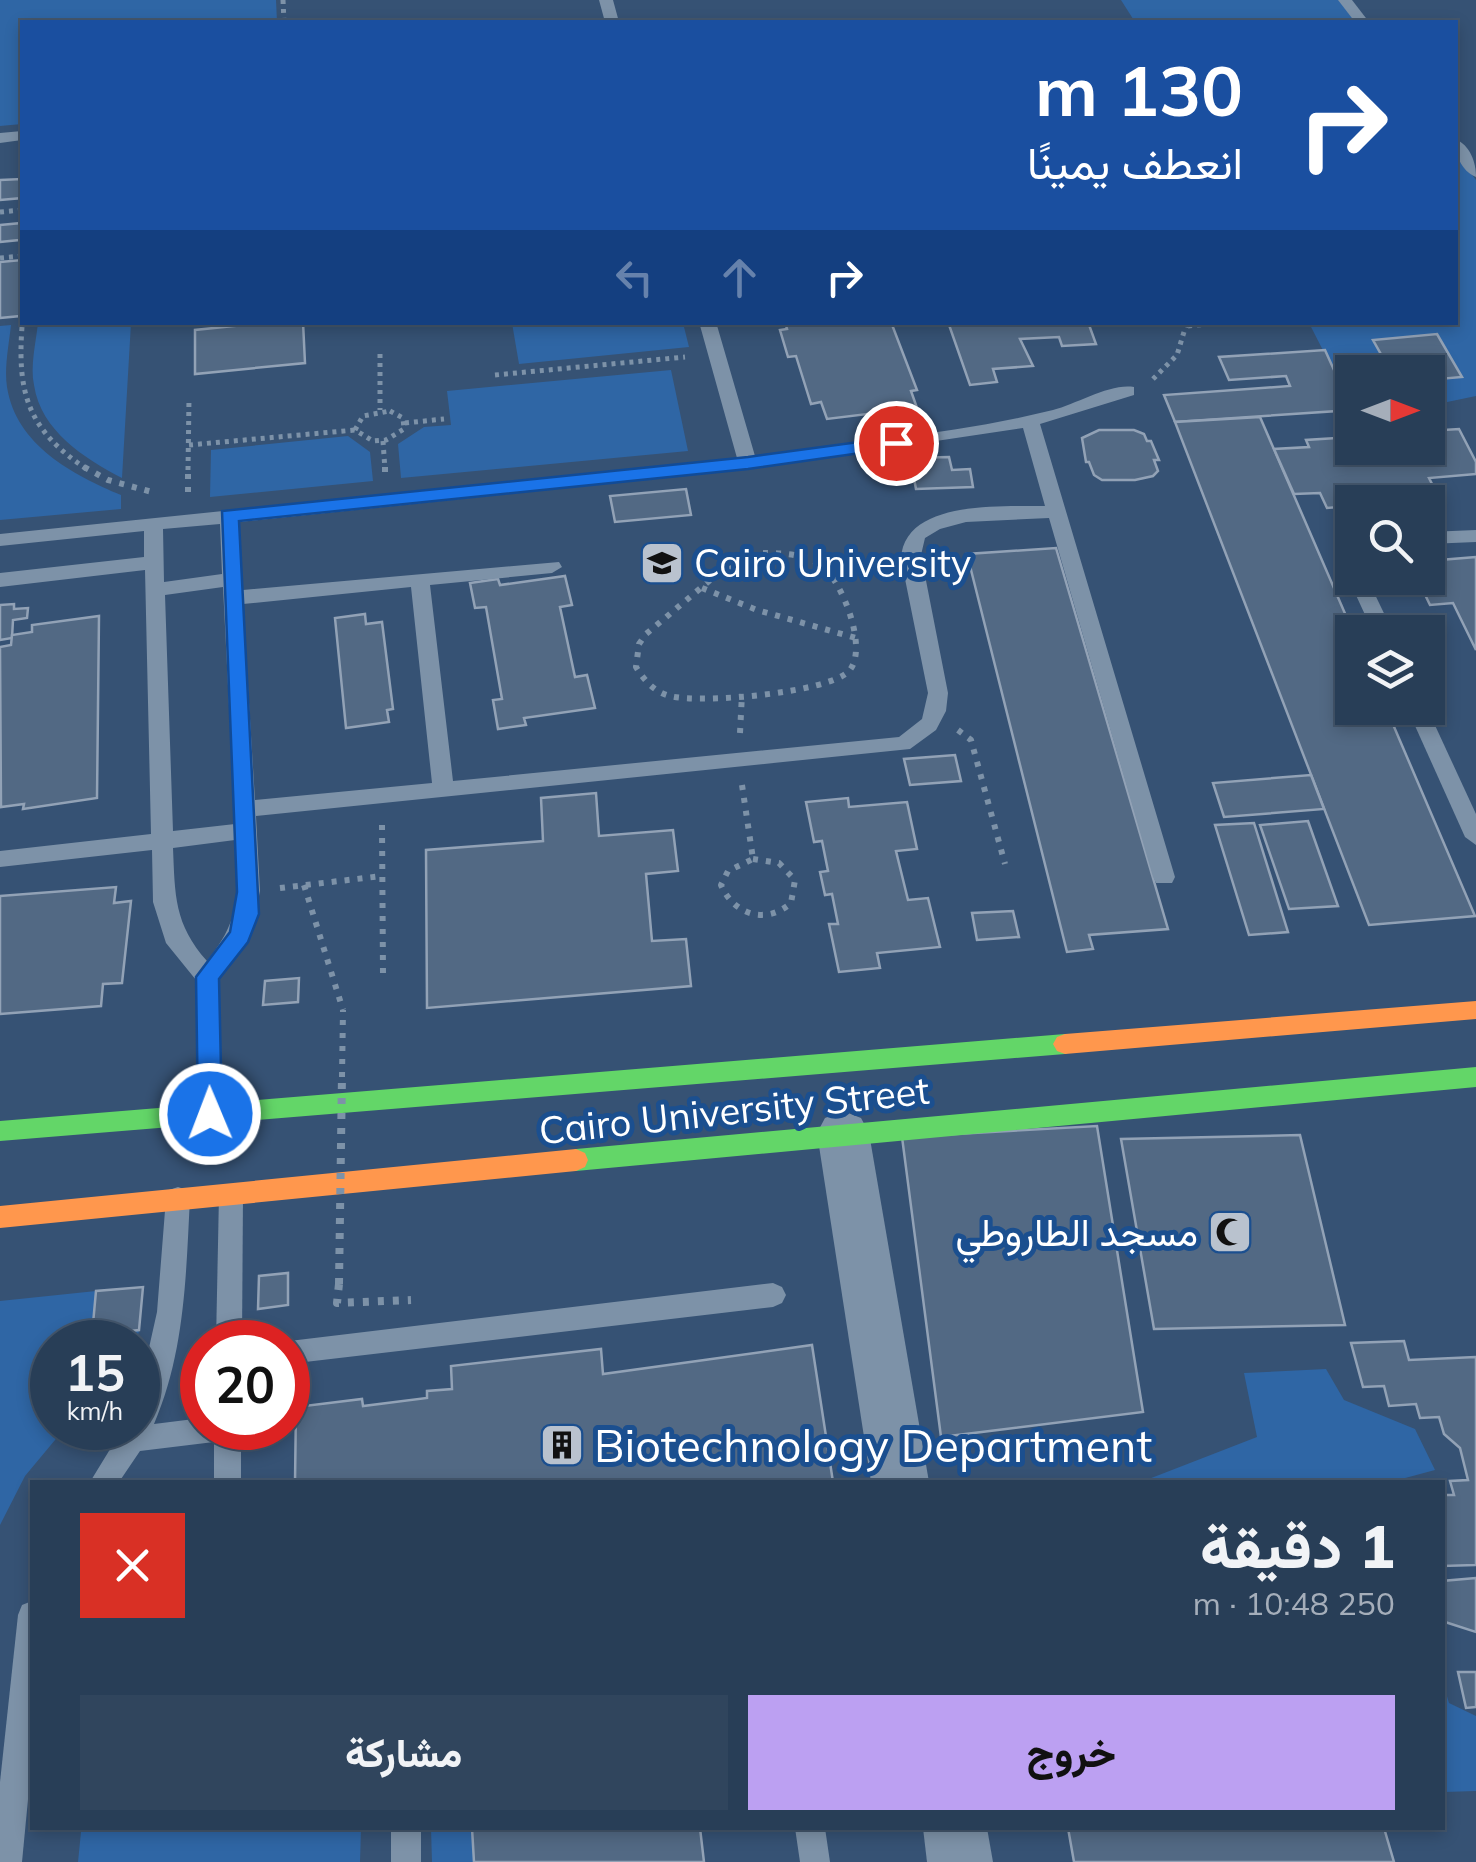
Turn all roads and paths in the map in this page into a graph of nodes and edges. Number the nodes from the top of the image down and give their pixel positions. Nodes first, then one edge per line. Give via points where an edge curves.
1 (1345, 0) edge
2 (1360, 20) edge
3 (1458, 148) edge
4 (1476, 172) edge
5 (708, 325) edge
6 (1187, 325) edge
7 (22, 327) dead end
8 (380, 354) dead end
9 (716, 354) junction
10 (495, 375) dead end
11 (1128, 392) joint
12 (190, 398) dead end
13 (380, 410) junction
14 (444, 420) dead end
15 (1030, 422) junction
16 (405, 423) junction
17 (355, 430) junction
18 (188, 445) junction
19 (748, 463) junction
20 (162, 494) dead end
21 (175, 495) dead end
22 (1056, 512) junction
23 (229, 516) junction
24 (153, 523) junction
25 (1476, 536) edge
26 (1445, 537) edge
27 (0, 540) edge
28 (154, 562) junction
29 (552, 566) dead end
30 (0, 580) edge
31 (420, 580) junction
32 (701, 588) junction
33 (232, 589) junction
34 (155, 590) junction
35 (857, 638) junction
36 (938, 714) junction
37 (1426, 725) edge
38 (443, 790) junction
39 (382, 796) junction
40 (246, 820) junction
41 (1476, 837) edge
42 (163, 840) junction
43 (0, 859) edge
44 (740, 862) joint
45 (1005, 864) dead end
46 (382, 876) junction
47 (1164, 876) dead end
48 (304, 885) junction
49 (248, 892) junction
50 (383, 974) dead end
51 (207, 977) junction
52 (1476, 1010) edge
53 (1476, 1077) edge
54 (210, 1114) junction
55 (0, 1131) edge
56 (844, 1134) junction
57 (231, 1195) junction
58 (178, 1198) junction
59 (0, 1216) edge
60 (338, 1284) dead end
61 (774, 1296) dead end
62 (229, 1320) edge
63 (310, 1349) edge
64 (160, 1377) edge
65 (125, 1450) edge
66 (228, 1450) edge
67 (104, 1480) edge
68 (227, 1480) edge
69 (900, 1480) edge
70 (30, 1635) edge
71 (406, 1830) edge
72 (810, 1830) edge
73 (955, 1830) edge
74 (7, 1862) edge
75 (406, 1862) edge
76 (815, 1862) edge
77 (960, 1862) edge

1 - 2 lane
3 - 4 lane
5 - 9 lane
6 - 11 path via 1165,370
7 - 20 path via 20,377 44,432 96,476
8 - 13 path
9 - 10 path
9 - 19 lane
11 - 15 lane
12 - 18 path
13 - 16 path via 397,413
13 - 17 path via 359,419
14 - 16 path
15 - 19 lane
15 - 22 lane
16 - 17 path via 400,434 383,441 365,440
17 - 18 path
18 - 21 path via 188,496
19 - 23 lane
22 - 36 lane via 939,522 911,544
22 - 47 lane
23 - 24 lane
23 - 33 lane
24 - 27 lane
24 - 28 lane
25 - 26 lane
28 - 30 lane
28 - 34 lane
29 - 31 lane
31 - 33 lane
31 - 38 lane
32 - 35 path
32 - 35 path via 763,553 810,560 838,588
32 - 35 path via 639,644 636,667 666,695 700,700 821,686 852,667
33 - 34 lane
33 - 40 lane
34 - 42 lane
36 - 38 lane via 925,732 874,749
36 - 45 path via 971,740
37 - 41 lane
38 - 39 lane
39 - 40 lane
39 - 46 path
40 - 42 lane
40 - 49 lane
42 - 43 lane
42 - 51 lane via 168,923
44 - 44 path via 724,878 725,900 758,916 784,910 795,880 779,863
46 - 48 path
46 - 50 path
48 - 49 path
48 - 60 path, bridge via 342,1010
49 - 51 lane via 240,936
51 - 54 lane
52 - 54 main road, Cairo University Street
53 - 56 main road, Cairo University Street
54 - 55 main road, Cairo University Street
56 - 57 main road, Cairo University Street
56 - 69 street
57 - 58 main road, Cairo University Street
57 - 62 lane
58 - 59 main road, Cairo University Street
58 - 64 lane
61 - 63 lane
65 - 67 lane
66 - 68 lane
70 - 74 lane
71 - 75 lane
72 - 76 lane
73 - 77 street

